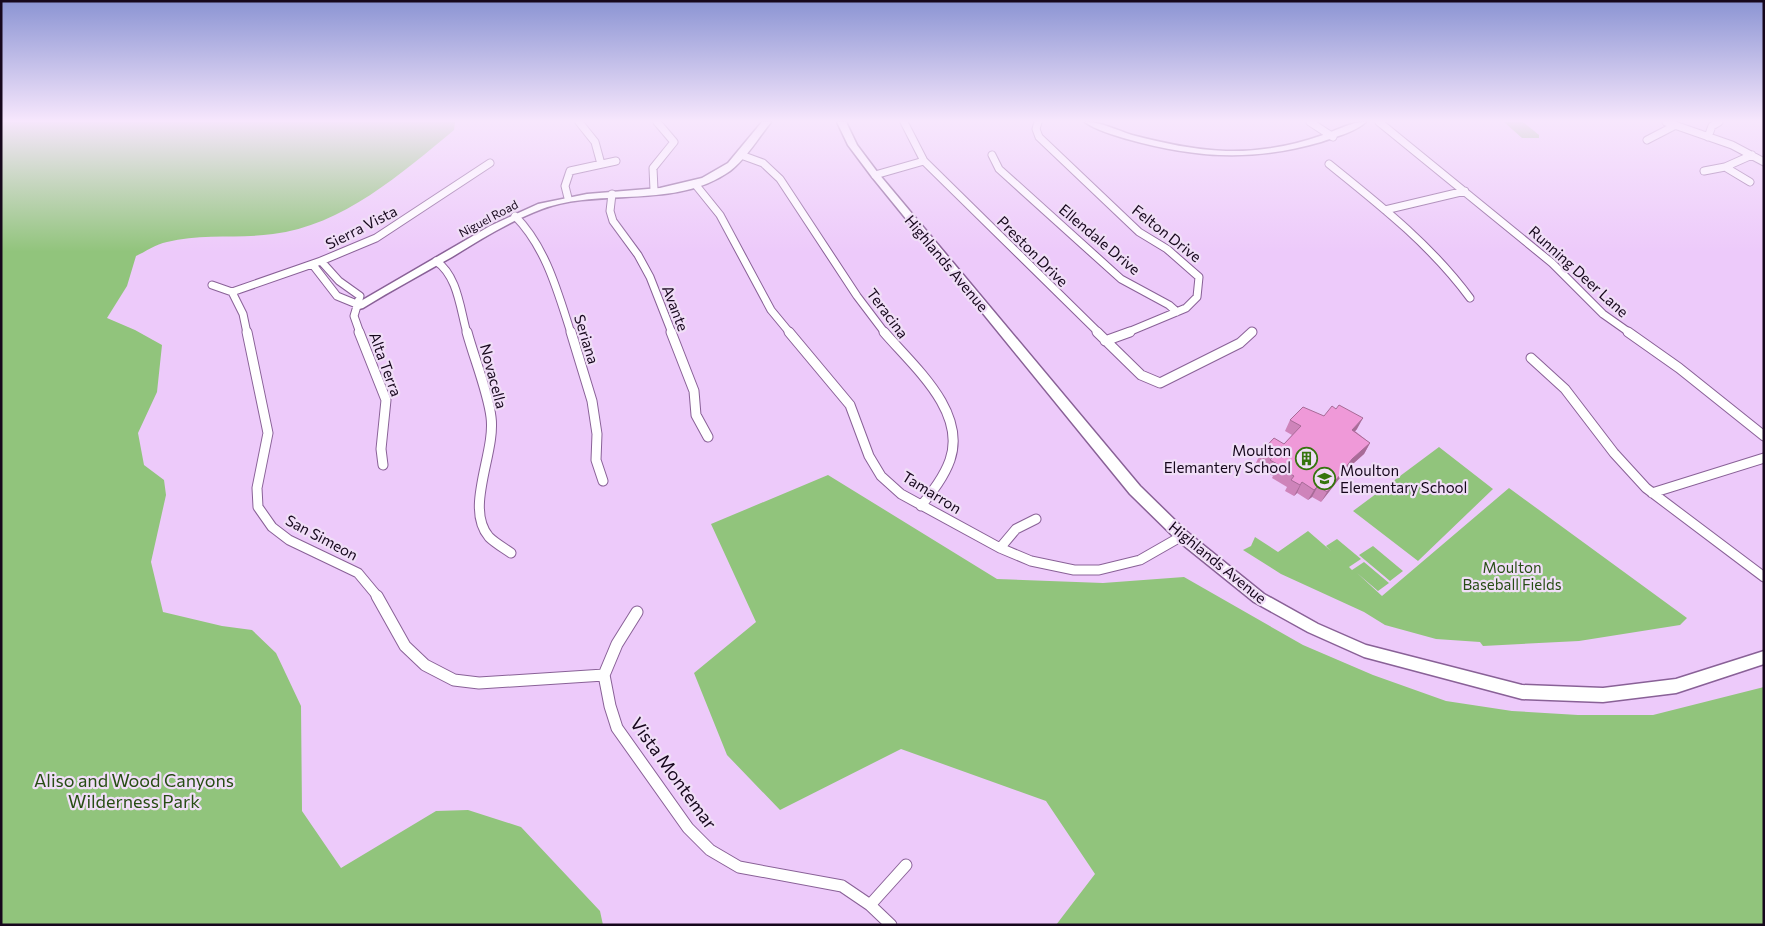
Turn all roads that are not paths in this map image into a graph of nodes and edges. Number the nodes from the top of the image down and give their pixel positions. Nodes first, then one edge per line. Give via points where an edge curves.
1 (487, 165) edge
2 (596, 165) edge
3 (655, 165) edge
4 (731, 165) edge
5 (766, 165) edge
6 (867, 165) edge
7 (909, 165) edge
8 (928, 165) edge
9 (997, 165) edge
10 (1069, 165) edge
11 (1330, 165) edge
12 (1433, 165) edge
13 (1729, 165) edge
14 (1725, 167) junction
15 (570, 171) joint
16 (1704, 171) dead end
17 (875, 175) junction
18 (1750, 182) dead end
19 (695, 184) junction
20 (654, 190) junction
21 (1465, 191) junction
22 (612, 194) junction
23 (568, 198) junction
24 (1385, 210) junction
25 (515, 216) junction
26 (436, 261) junction
27 (321, 262) junction
28 (313, 265) junction
29 (212, 284) dead end
30 (232, 292) junction
31 (1470, 298) dead end
32 (359, 305) junction
33 (1177, 312) junction
34 (1252, 332) dead end
35 (1105, 342) junction
36 (1531, 358) dead end
37 (1764, 436) edge
38 (708, 437) dead end
39 (1764, 458) edge
40 (383, 465) dead end
41 (603, 481) dead end
42 (1652, 493) junction
43 (921, 506) junction
44 (1036, 519) dead end
45 (1182, 536) junction
46 (1000, 548) junction
47 (511, 553) dead end
48 (1764, 577) edge
49 (637, 612) dead end
50 (1764, 657) edge
51 (604, 675) junction
52 (906, 865) dead end
53 (870, 904) junction
54 (892, 925) edge

1 - 27 street, Sierra Vista via 392,229
2 - 15 street
3 - 20 street
4 - 19 main road, Niguel Road
5 - 43 street, Teracina via 780,178 868,312 942,403 953,427 951,460
6 - 17 main road, Highlands Avenue
7 - 17 street
8 - 35 street, Preston Drive
9 - 33 street, Ellendale Drive via 1121,279
10 - 33 street, Felton Drive via 1139,232 1167,249 1199,277 1200,292 1192,304
11 - 24 street
12 - 21 street, Running Deer Lane
13 - 14 street
14 - 16 street
14 - 18 street
15 - 23 street via 566,186
17 - 45 main road, Highlands Avenue via 1135,490
19 - 20 main road, Niguel Road
19 - 43 street, Tamarron via 720,215 771,310 850,405 869,456 881,476
20 - 22 main road, Niguel Road
21 - 24 street
21 - 37 street, Running Deer Lane via 1552,263 1603,314 1679,368
22 - 23 main road, Niguel Road
22 - 38 street, Avante via 610,211 613,222 638,255 650,278 694,391 696,415
23 - 25 main road, Niguel Road
24 - 31 street via 1460,283
25 - 26 main road, Niguel Road
25 - 41 street, Seriana via 528,230 555,282 592,401 598,434 596,460
26 - 32 main road, Niguel Road
26 - 47 street, Novacella via 446,268 452,279 492,418 479,516 489,538
27 - 28 street, Sierra Vista
27 - 32 street via 360,296
28 - 30 street, Sierra Vista
28 - 32 street via 334,295 347,304
29 - 30 street
30 - 51 street, San Simeon via 243,314 268,433 257,488 258,507 272,527 289,540 358,573 381,601 405,646 425,665 448,677 479,683
32 - 40 street, Alta Terra via 354,318 386,400
33 - 35 street, Felton Drive
34 - 35 street, Preston Drive via 1240,344 1160,383 1141,374
36 - 42 street via 1565,389 1610,450
39 - 42 street
42 - 48 street
43 - 46 street, Tamarron
44 - 46 street via 1016,528
45 - 46 street, Tamarron via 1140,560 1099,570 1050,567
45 - 50 main road, Highlands Avenue via 1259,598 1313,628 1364,651 1522,692 1603,694 1676,686
49 - 51 street via 617,644
51 - 53 street, Vista Montemar via 617,728 688,828 710,850 739,867 842,886
52 - 53 street
53 - 54 street, Vista Montemar

